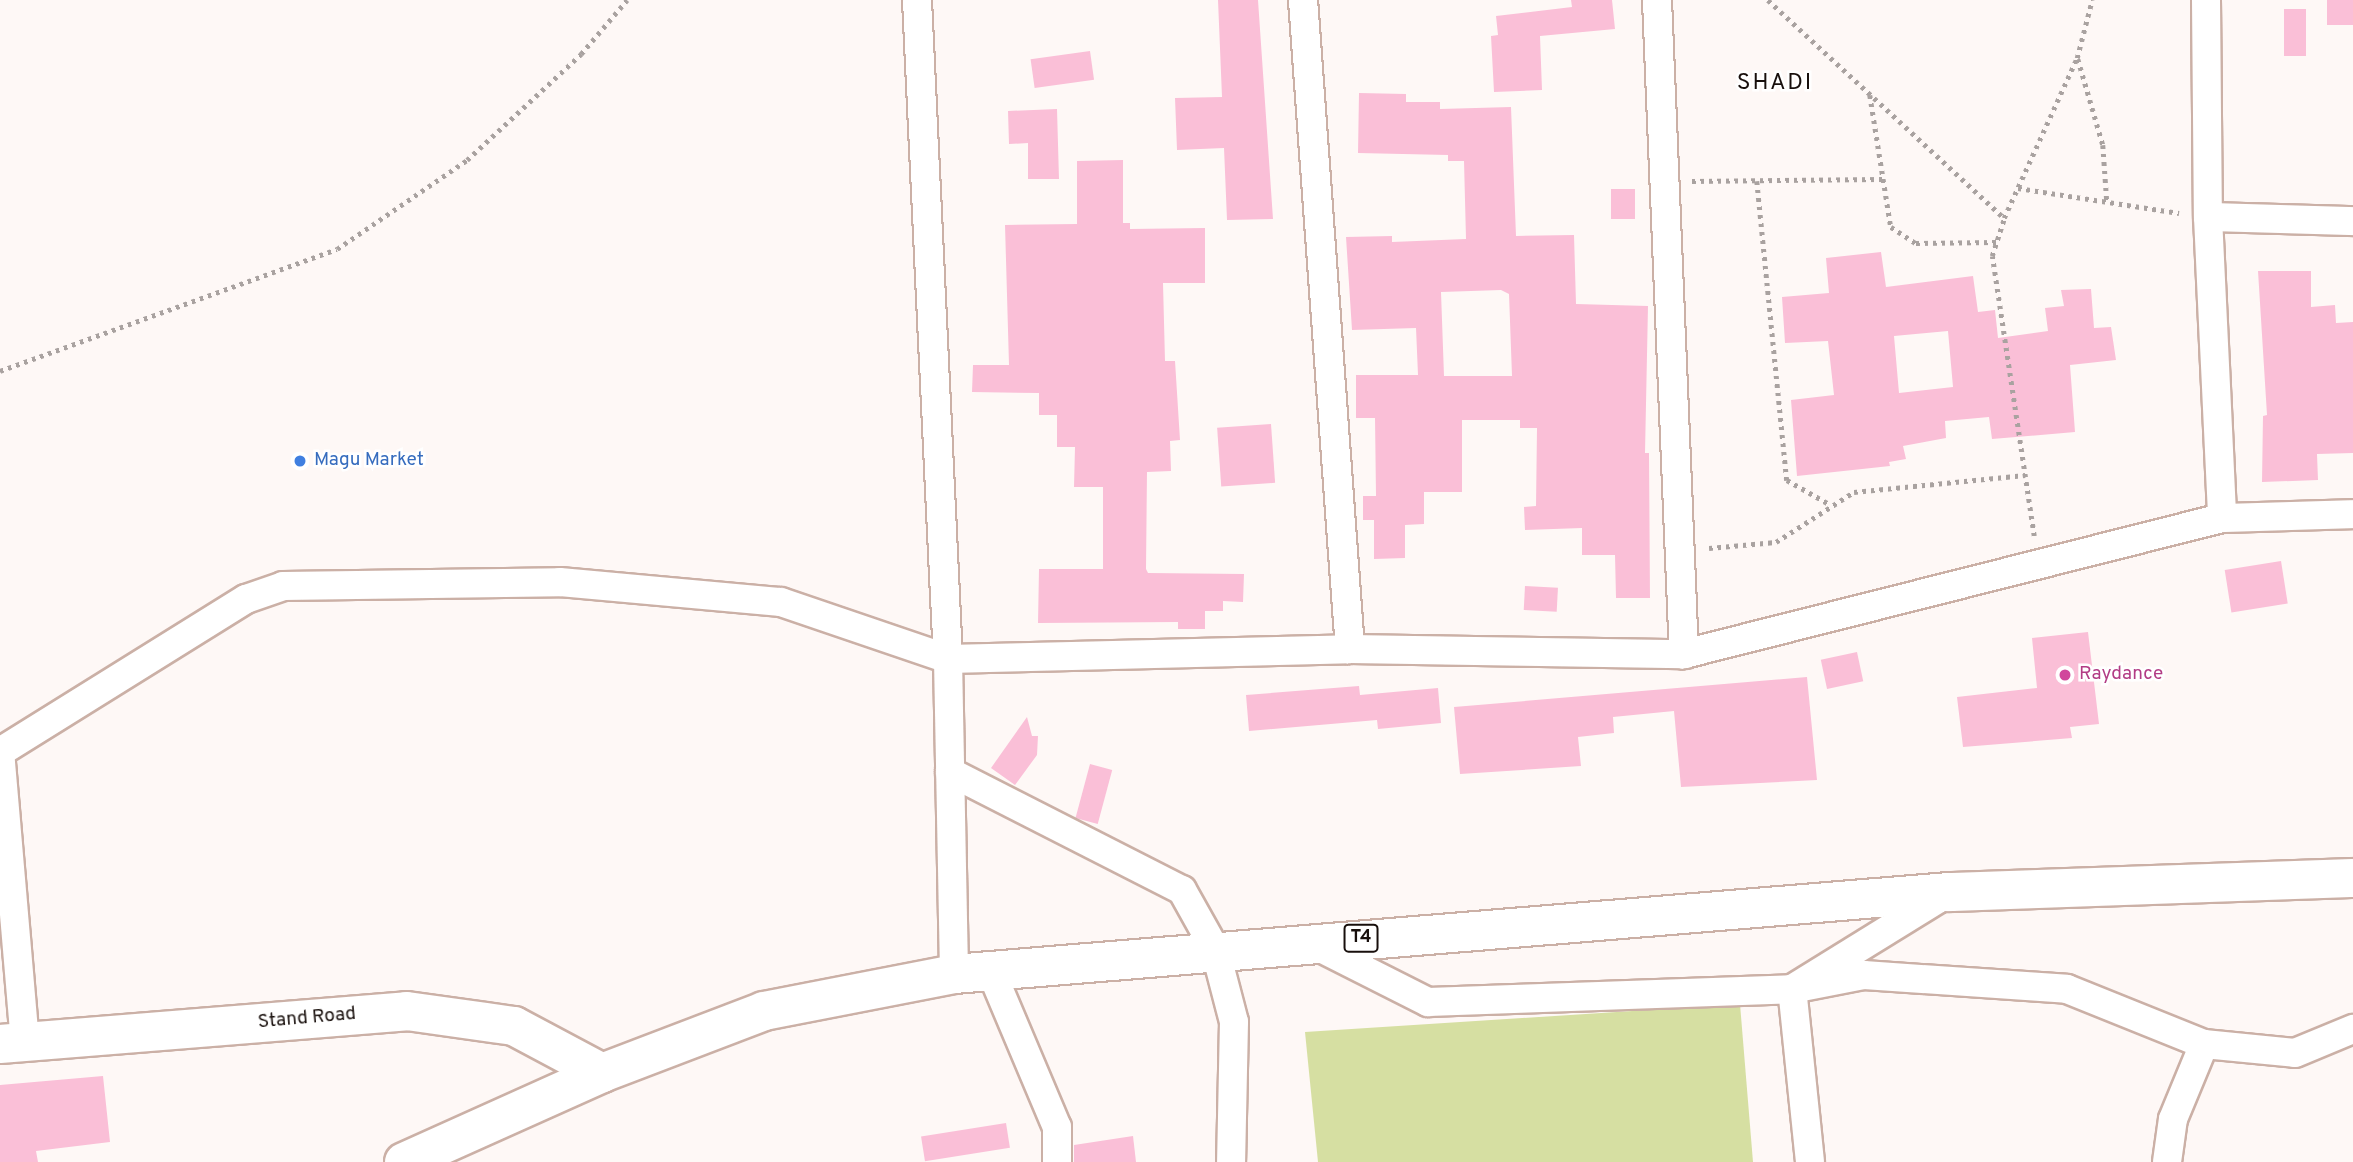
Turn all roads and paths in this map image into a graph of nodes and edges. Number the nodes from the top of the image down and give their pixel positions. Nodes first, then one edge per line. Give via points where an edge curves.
1 (627, 0) edge
2 (917, 0) edge
3 (1303, 0) edge
4 (1657, 0) edge
5 (1768, 0) edge
6 (2092, 0) edge
7 (2206, 0) edge
8 (2077, 58) junction
9 (1870, 95) junction
10 (1883, 179) junction
11 (1664, 181) junction
12 (1757, 181) junction
13 (2018, 188) junction
14 (2106, 202) junction
15 (2208, 217) junction
16 (2004, 218) junction
17 (2353, 221) edge
18 (1996, 242) junction
19 (0, 371) edge
20 (2025, 475) junction
21 (1829, 504) junction
22 (2353, 514) edge
23 (2222, 518) junction
24 (1680, 551) junction
25 (2038, 565) junction
26 (1350, 649) junction
27 (1684, 654) junction
28 (948, 659) junction
29 (0, 752) edge
30 (950, 772) junction
31 (2353, 878) edge
32 (1950, 892) junction
33 (1308, 942) junction
34 (1215, 949) junction
35 (973, 972) junction
36 (1792, 989) junction
37 (2353, 1029) edge
38 (12, 1043) edge
39 (2204, 1044) junction
40 (602, 1073) junction
41 (404, 1162) edge
42 (1057, 1162) edge
43 (1231, 1162) edge
44 (1810, 1162) edge
45 (2167, 1162) edge

1 - 19 path via 581,54 467,160 337,249
2 - 28 street
3 - 26 street
4 - 11 street
5 - 9 path
6 - 8 path
7 - 15 street
8 - 13 path
8 - 14 path via 2103,145
9 - 10 path
9 - 16 path
10 - 12 path
10 - 18 path via 1891,227 1916,243
11 - 12 path
11 - 24 street
12 - 21 path via 1787,480
13 - 14 path
13 - 16 path
14 - 15 path
15 - 17 street
15 - 23 street
16 - 18 path
18 - 20 path via 1992,256
20 - 21 path via 1854,492
20 - 25 path
21 - 24 path via 1776,542
22 - 23 street
23 - 25 street
24 - 27 street
25 - 27 street
26 - 27 street
26 - 28 street
28 - 29 street via 781,601 560,582 283,586 246,599
28 - 30 street
29 - 38 street
30 - 34 street via 1182,890
30 - 35 street
31 - 32 main road, T4
32 - 33 main road, T4
32 - 36 street
33 - 34 main road, T4
33 - 36 street via 1428,1002
34 - 35 main road, T4
34 - 43 street via 1234,1022
35 - 40 main road, T4 via 764,1011
35 - 42 street via 1057,1127
36 - 39 street via 1864,975 2067,989
36 - 44 street
37 - 39 street via 2295,1053
38 - 40 main road, Stand Road via 407,1011 514,1026
39 - 45 street via 2172,1119
40 - 41 main road, T4

